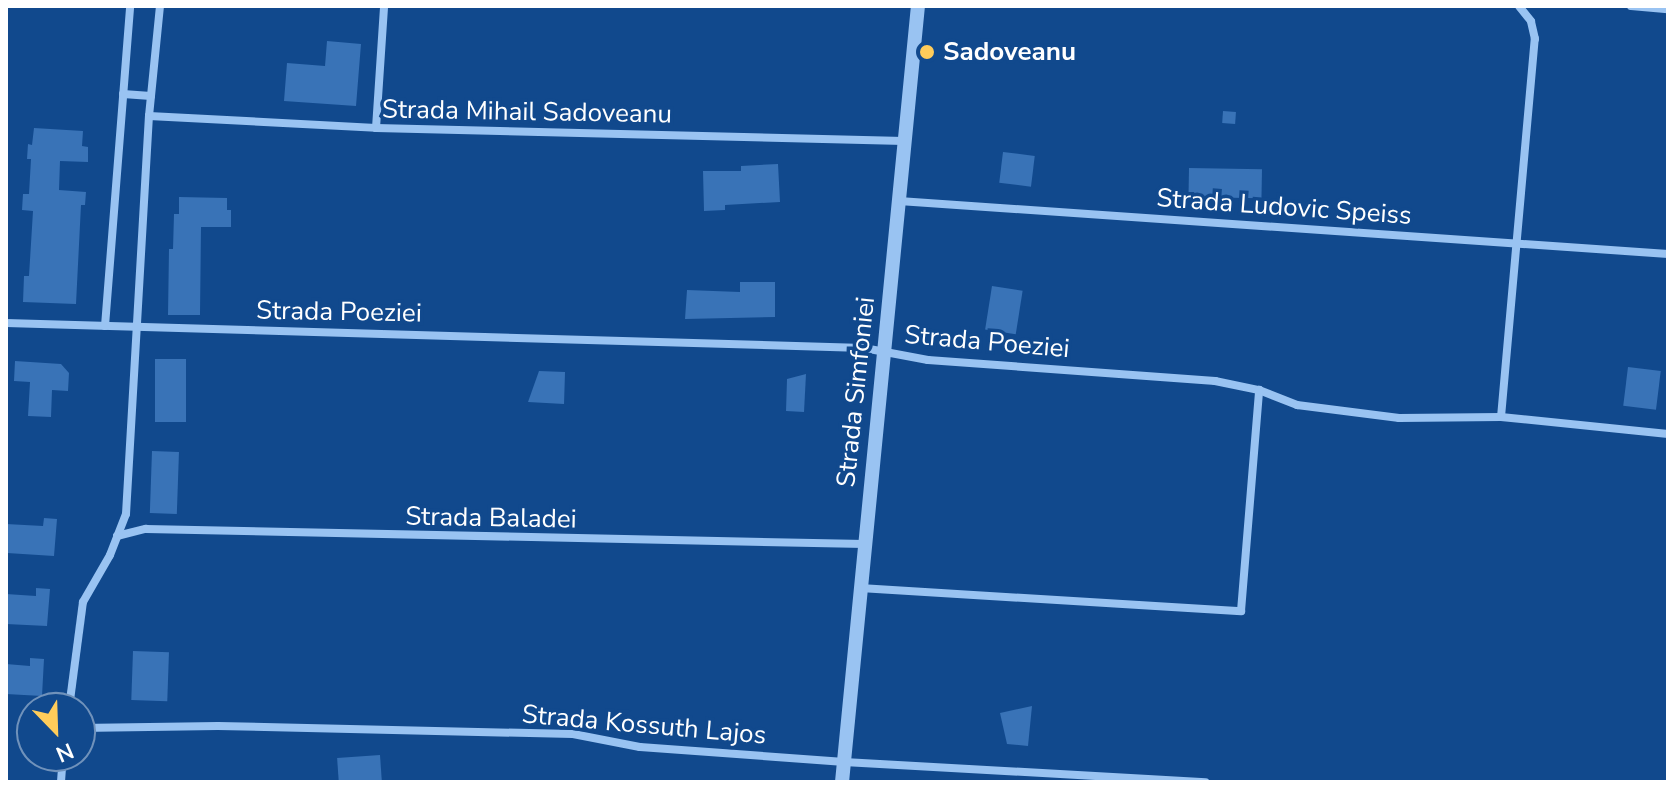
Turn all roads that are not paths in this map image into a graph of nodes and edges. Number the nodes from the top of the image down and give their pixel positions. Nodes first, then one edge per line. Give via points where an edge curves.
1 (130, 6) edge
2 (160, 6) edge
3 (384, 6) edge
4 (918, 6) edge
5 (1519, 6) edge
6 (1631, 6) edge
7 (1668, 9) edge
8 (123, 94) junction
9 (151, 96) junction
10 (149, 116) junction
11 (376, 128) junction
12 (904, 141) junction
13 (897, 201) junction
14 (1515, 243) junction
15 (1668, 254) edge
16 (6, 323) edge
17 (105, 326) junction
18 (137, 327) junction
19 (886, 353) junction
20 (1259, 390) junction
21 (1501, 417) junction
22 (1668, 434) edge
23 (117, 536) junction
24 (865, 544) junction
25 (860, 588) junction
26 (71, 692) edge
27 (96, 728) edge
28 (844, 762) junction
29 (842, 782) edge
30 (1205, 782) edge

1 - 8 street
2 - 9 street
3 - 11 street
4 - 12 street, Strada Simfoniei
5 - 14 street via 1531,21 1535,39
6 - 7 street
8 - 9 street
8 - 17 street
9 - 10 street
10 - 11 street, Strada Mihail Sadoveanu
10 - 18 street
11 - 12 street, Strada Mihail Sadoveanu
12 - 13 street, Strada Simfoniei
13 - 14 street, Strada Ludovic Speiss
13 - 19 street, Strada Simfoniei
14 - 15 street, Strada Ludovic Speiss
14 - 21 street
16 - 17 street, Strada Poeziei
17 - 18 street, Strada Poeziei
18 - 19 street, Strada Poeziei via 577,338
18 - 23 street via 126,514
19 - 20 street, Strada Poeziei via 1215,381
19 - 24 street, Strada Simfoniei
20 - 21 street, Strada Poeziei via 1297,405 1399,418
20 - 25 street via 1241,611
21 - 22 street, Strada Poeziei
23 - 24 street, Strada Baladei via 146,529
23 - 26 street via 83,602
24 - 25 street, Strada Simfoniei
25 - 28 street, Strada Simfoniei
27 - 28 street, Strada Kossuth Lajos via 573,734 640,747
28 - 29 street, Strada Simfoniei
28 - 30 street, Strada Kossuth Lajos

